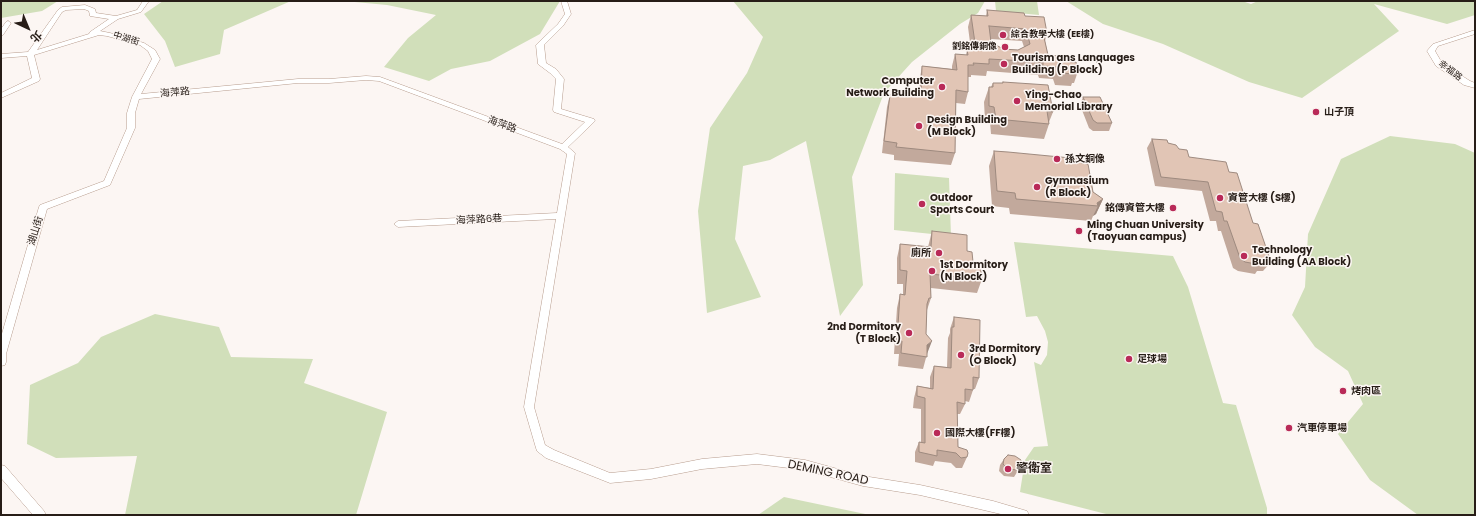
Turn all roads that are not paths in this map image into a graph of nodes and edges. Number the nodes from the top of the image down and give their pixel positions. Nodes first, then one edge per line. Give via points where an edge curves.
1 (146, 1) edge
2 (564, 1) edge
3 (116, 18) junction
4 (8, 23) dead end
5 (1475, 32) edge
6 (1, 34) edge
7 (84, 38) junction
8 (30, 54) junction
9 (1, 56) edge
10 (1475, 86) edge
11 (1, 96) edge
12 (136, 97) junction
13 (563, 147) junction
14 (561, 216) junction
15 (398, 224) dead end
16 (1, 362) edge
17 (1, 470) edge
18 (40, 515) edge
19 (1023, 515) edge

1 - 3 street via 139,11
2 - 13 street via 568,14 561,25 540,45 542,64 560,79 556,110 591,121
3 - 7 street
3 - 8 street via 92,15 94,10 85,7 64,8
4 - 6 street
5 - 10 street, 幸福路 via 1435,45 1431,51 1439,64
7 - 8 street, 中湖街
7 - 12 street, 中湖街 via 99,33 108,34 142,44 151,50 156,59
8 - 9 street, 中湖街
8 - 11 street via 36,79
12 - 13 street, 海萍路 via 298,81 380,79
12 - 16 street, 湖山街 via 131,113 131,128 107,183 43,207 1,354
13 - 14 street via 571,153
14 - 15 street, 海萍路6巷
14 - 19 street, DEMING ROAD via 529,407 541,448 550,454 610,478 651,474 702,464 757,459 805,466 863,481 920,490
17 - 18 street

